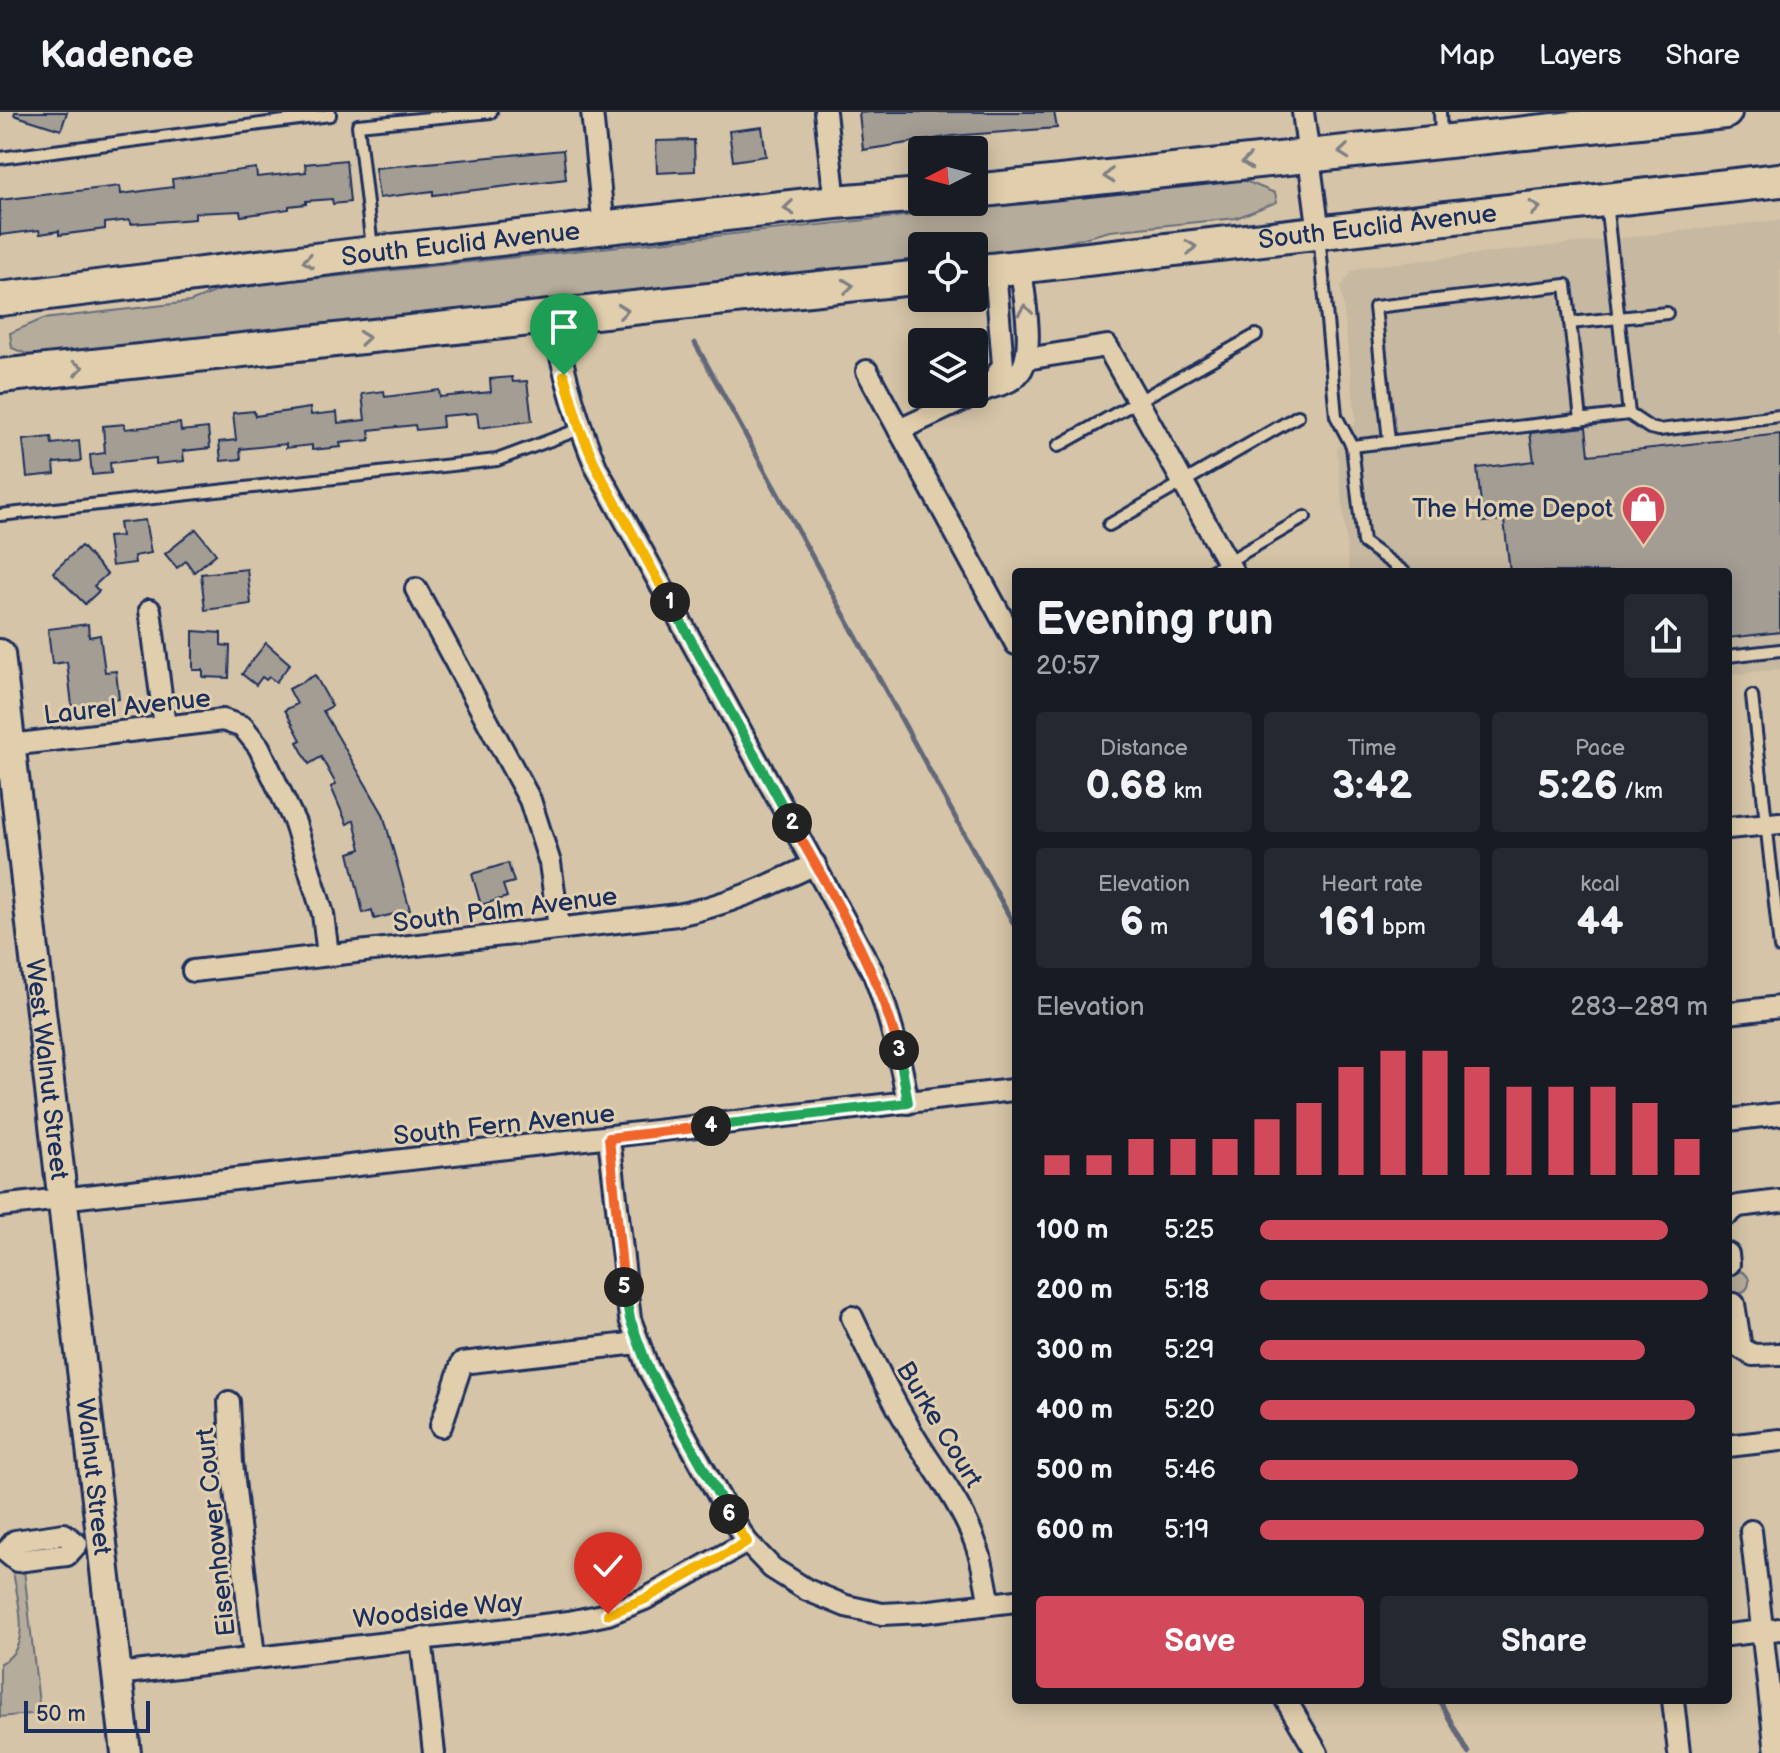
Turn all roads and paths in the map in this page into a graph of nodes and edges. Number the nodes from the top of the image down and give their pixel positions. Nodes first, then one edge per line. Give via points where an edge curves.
1 (330, 112) edge
2 (491, 112) edge
3 (592, 112) edge
4 (825, 112) edge
5 (1303, 112) edge
6 (1725, 112) edge
7 (1598, 119) edge
8 (1441, 127) edge
9 (1308, 155) junction
10 (0, 158) edge
11 (1780, 180) edge
12 (988, 189) edge
13 (908, 196) edge
14 (1606, 200) junction
15 (835, 202) junction
16 (604, 228) junction
17 (1319, 233) junction
18 (372, 253) junction
19 (997, 269) edge
20 (908, 279) edge
21 (0, 299) edge
22 (1667, 313) dead end
23 (1619, 318) junction
24 (553, 319) junction
25 (1570, 323) junction
26 (1256, 335) dead end
27 (1026, 359) junction
28 (867, 371) dead end
29 (0, 376) edge
30 (989, 388) junction
31 (1138, 403) junction
32 (1629, 414) junction
33 (1298, 416) dead end
34 (1780, 416) edge
35 (1581, 420) junction
36 (580, 429) junction
37 (899, 430) junction
38 (1389, 441) junction
39 (1058, 446) dead end
40 (1352, 446) junction
41 (1184, 484) junction
42 (0, 515) edge
43 (1305, 517) dead end
44 (1109, 525) dead end
45 (1223, 568) edge
46 (1225, 568) edge
47 (1399, 568) edge
48 (416, 589) dead end
49 (150, 610) dead end
50 (1012, 637) edge
51 (1780, 650) edge
52 (0, 654) edge
53 (1732, 656) edge
54 (1752, 696) dead end
55 (165, 727) junction
56 (10, 745) junction
57 (1773, 823) edge
58 (1732, 828) edge
59 (815, 864) junction
60 (559, 928) junction
61 (1780, 948) edge
62 (328, 955) junction
63 (193, 971) dead end
64 (1780, 1007) edge
65 (1732, 1013) edge
66 (1012, 1090) edge
67 (908, 1103) junction
68 (1780, 1114) edge
69 (1732, 1120) edge
70 (609, 1138) junction
71 (61, 1200) junction
72 (1780, 1201) edge
73 (0, 1206) edge
74 (1732, 1211) edge
75 (1734, 1304) dead end
76 (852, 1317) dead end
77 (638, 1343) junction
78 (1780, 1354) edge
79 (229, 1402) dead end
80 (441, 1426) dead end
81 (1780, 1440) edge
82 (1732, 1446) edge
83 (1751, 1531) dead end
84 (747, 1542) junction
85 (89, 1543) junction
86 (7, 1555) edge
87 (1012, 1601) edge
88 (990, 1604) junction
89 (1772, 1630) edge
90 (1732, 1635) edge
91 (421, 1638) junction
92 (254, 1657) junction
93 (117, 1674) junction
94 (1288, 1704) edge
95 (1673, 1704) edge
96 (126, 1753) edge
97 (434, 1753) edge
98 (1317, 1753) edge
99 (1679, 1753) edge
100 (1776, 1753) edge

1 - 10 lane
2 - 18 lane via 358,125
3 - 16 street
4 - 15 street
5 - 9 street
6 - 7 main road
7 - 8 main road
8 -> 9 main road
9 -> 12 main road
9 - 17 street
11 - 14 main road, South Euclid Avenue
13 - 15 main road, South Euclid Avenue
17 -> 14 main road, South Euclid Avenue
14 - 23 lane
15 -> 16 main road, South Euclid Avenue
16 - 18 main road, South Euclid Avenue
19 -> 17 main road, South Euclid Avenue
17 - 40 lane via 1336,416
18 -> 21 main road, South Euclid Avenue
27 -> 19 street via 1027,334
19 - 30 street via 1003,365
24 -> 20 main road
22 - 23 lane
23 - 25 lane
23 - 32 lane
29 -> 24 main road
24 - 36 street
25 - 35 lane
25 - 38 lane via 1566,285 1375,307
26 - 31 lane
27 - 30 street via 1020,373
27 - 31 street via 1107,346
28 - 37 street
30 - 37 street
31 - 39 lane
31 - 41 street
32 - 34 lane via 1659,430
32 - 35 lane
33 - 41 lane
35 - 38 lane
36 - 42 lane via 497,460
36 - 59 street via 604,483
37 - 50 street
38 - 40 lane
40 - 47 lane via 1363,542
41 - 44 lane
41 - 45 street
43 - 46 lane
48 - 60 street via 530,800 550,863
49 - 55 street
51 - 53 lane
52 - 56 street, West Walnut Street
54 - 57 lane
55 - 56 street, Laurel Avenue
55 - 62 street, Laurel Avenue via 223,720 243,727 259,747 295,823 323,914
56 - 71 street, West Walnut Street
57 - 58 street
57 - 61 lane
59 - 60 street, South Palm Avenue via 717,907
59 - 67 street via 889,1011
60 - 62 street, South Palm Avenue
62 - 63 street, South Palm Avenue
64 - 65 street
66 - 67 street, South Fern Avenue
67 - 70 street, South Fern Avenue
68 - 69 street
70 - 71 street, South Fern Avenue
70 - 77 street via 625,1294
71 - 73 street, South Fern Avenue
71 - 85 street, Walnut Street
72 - 74 street
75 - 78 street via 1741,1348 1753,1355
76 - 88 street, Burke Court via 916,1440 965,1517
77 - 80 street via 462,1363
77 - 84 street via 669,1408
79 - 92 street, Eisenhower Court
81 - 82 street
83 - 89 street
84 - 88 street via 772,1568 846,1606 882,1614
84 - 91 street, Woodside Way via 608,1614
85 - 86 street via 64,1534 15,1541
85 - 93 street, Walnut Street
87 - 88 street
89 - 90 street
89 - 100 street
91 - 92 street, Woodside Way
91 - 97 street
92 - 93 street, Woodside Way
93 - 96 street, Walnut Street
94 - 98 street
95 - 99 street

